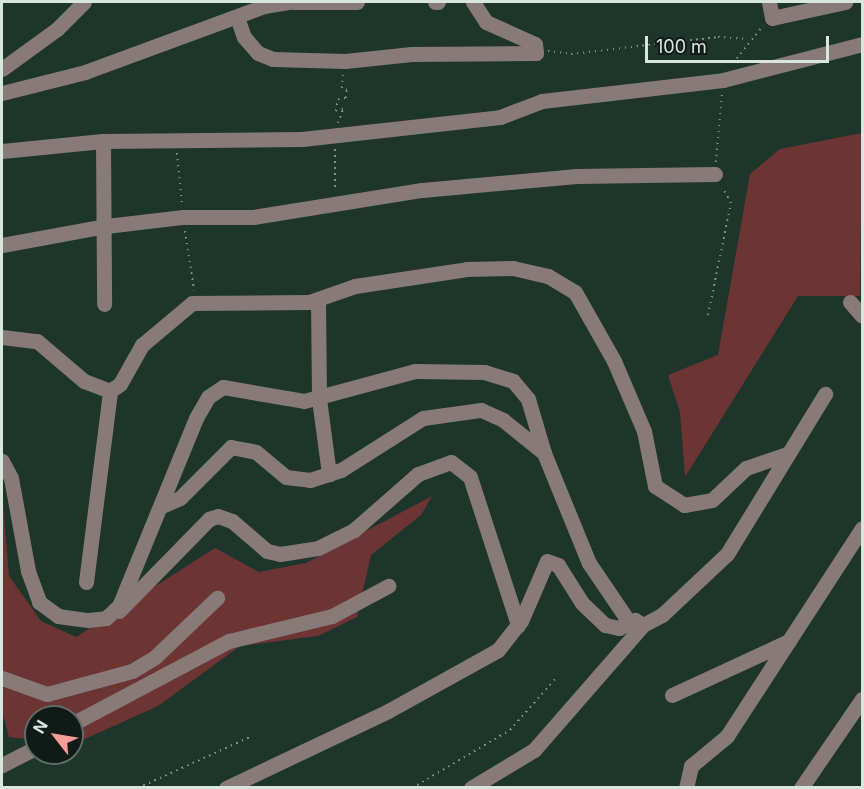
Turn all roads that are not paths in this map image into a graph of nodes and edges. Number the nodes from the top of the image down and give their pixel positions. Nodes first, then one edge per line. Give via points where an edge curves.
1 (84, 2) edge
2 (292, 2) edge
3 (357, 2) edge
4 (472, 2) edge
5 (769, 2) edge
6 (844, 2) edge
7 (237, 17) junction
8 (862, 44) edge
9 (2, 69) edge
10 (2, 93) edge
11 (104, 141) junction
12 (2, 151) edge
13 (715, 174) road end
14 (106, 226) junction
15 (2, 245) edge
16 (318, 300) junction
17 (850, 302) dead end
18 (104, 304) dead end
19 (862, 316) edge
20 (2, 337) edge
21 (110, 391) junction
22 (825, 394) dead end
23 (319, 399) junction
24 (544, 453) junction
25 (788, 454) junction
26 (2, 461) edge
27 (328, 474) junction
28 (162, 506) junction
29 (862, 528) edge
30 (86, 582) dead end
31 (388, 586) dead end
32 (217, 598) dead end
33 (113, 614) junction
34 (636, 624) junction
35 (518, 625) junction
36 (789, 641) junction
37 (2, 678) edge
38 (672, 695) dead end
39 (862, 699) edge
40 (84, 718) edge
41 (24, 754) edge
42 (2, 765) edge
43 (226, 788) edge
44 (471, 788) edge
45 (686, 788) edge
46 (801, 788) edge

1 - 9 street via 57,29
2 - 3 street
2 - 7 street
4 - 7 street via 486,22 529,40 538,49 532,54 504,51 345,61 273,59 258,53 243,38
5 - 6 street via 772,18
7 - 10 street via 86,72
8 - 11 street via 723,80 542,101 500,117 335,136
11 - 12 street
11 - 14 street
13 - 14 street via 576,176 422,190 253,217 183,217
14 - 15 street
14 - 18 street
16 - 21 street via 192,303 142,345 120,384
16 - 23 street
16 - 25 street via 346,288 467,269 513,268 548,276 575,292 614,361 644,431 655,486 684,505 712,500 746,468
17 - 19 street
20 - 21 street via 37,340 84,381
21 - 30 street
22 - 25 street
23 - 24 street via 415,371 457,369 499,376 513,381 528,399
23 - 27 street
23 - 28 street via 293,400 232,386 214,391 196,418
24 - 27 street via 490,413 463,409 423,418
24 - 34 street via 589,563
25 - 34 street via 727,554 662,615
26 - 33 street via 14,489 31,585 43,608 88,621
27 - 28 street via 296,481 256,452 231,447 180,498
28 - 33 street via 133,580
29 - 36 street
31 - 40 street via 332,616 229,641
32 - 37 street via 155,657 132,671 55,694 39,694
33 - 35 street via 129,604 209,519 218,516 232,521 267,551 280,554 318,549 354,530 418,474 451,462 470,477
34 - 35 street via 616,629 602,623 550,560 542,566
34 - 44 street via 534,750
35 - 43 street via 498,650 461,673
36 - 38 street
36 - 45 street via 727,736 691,766
39 - 46 street
41 - 42 street

